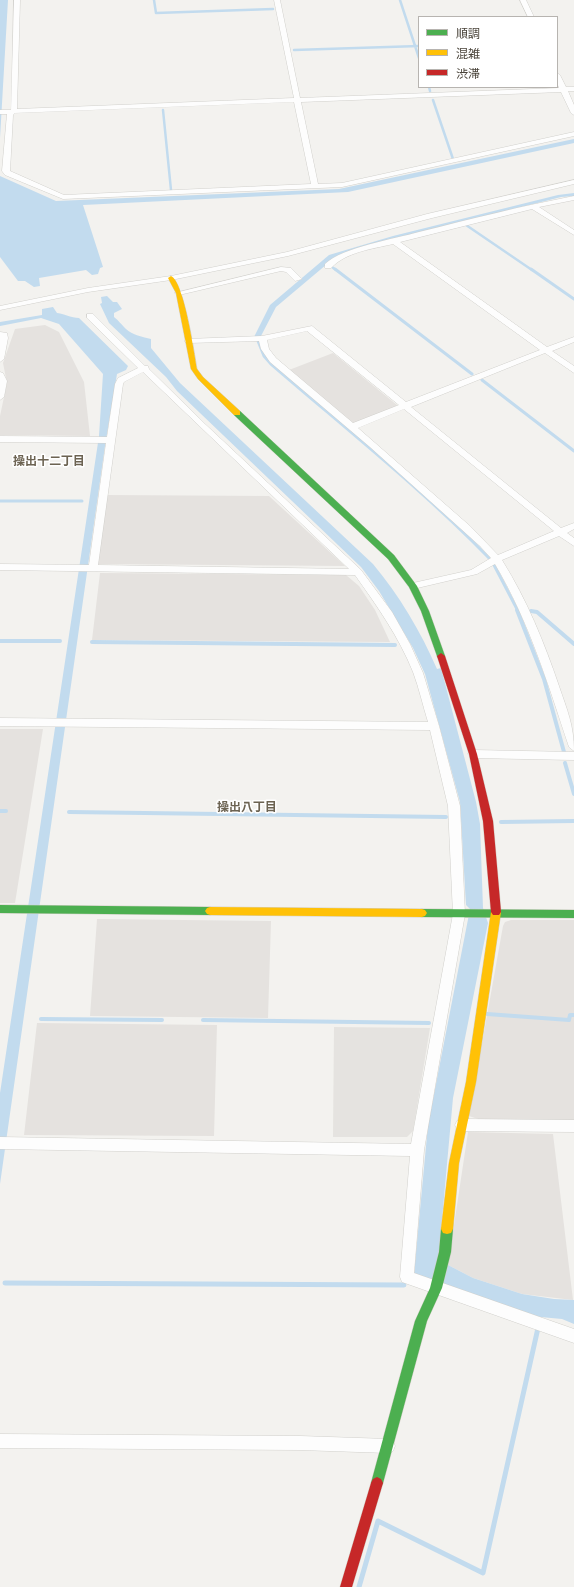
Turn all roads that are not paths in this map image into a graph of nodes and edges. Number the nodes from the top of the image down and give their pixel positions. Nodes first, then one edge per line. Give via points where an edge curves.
1 (17, 0) edge
2 (276, 0) edge
3 (523, 0) edge
4 (531, 16) edge
5 (558, 77) edge
6 (574, 89) edge
7 (564, 90) junction
8 (298, 99) junction
9 (11, 111) junction
10 (0, 112) edge
11 (574, 113) edge
12 (574, 134) edge
13 (574, 182) edge
14 (315, 186) junction
15 (574, 198) edge
16 (532, 206) junction
17 (574, 233) edge
18 (394, 241) junction
19 (328, 266) dead end
20 (171, 278) junction
21 (298, 279) dead end
22 (179, 293) junction
23 (0, 308) edge
24 (90, 316) dead end
25 (0, 334) edge
26 (262, 338) junction
27 (574, 339) edge
28 (188, 341) junction
29 (546, 350) junction
30 (0, 359) edge
31 (145, 368) junction
32 (574, 370) edge
33 (0, 375) edge
34 (0, 398) edge
35 (406, 406) junction
36 (352, 427) junction
37 (0, 439) edge
38 (110, 440) junction
39 (574, 526) edge
40 (560, 532) junction
41 (574, 543) edge
42 (497, 560) junction
43 (0, 567) edge
44 (93, 568) junction
45 (358, 572) junction
46 (413, 586) junction
47 (0, 722) edge
48 (434, 726) junction
49 (574, 748) edge
50 (473, 754) junction
51 (574, 756) edge
52 (0, 909) edge
53 (460, 914) junction
54 (492, 914) junction
55 (574, 914) edge
56 (462, 1125) junction
57 (574, 1126) edge
58 (6, 1143) edge
59 (416, 1150) junction
60 (436, 1288) junction
61 (574, 1336) edge
62 (0, 1441) edge
63 (388, 1446) junction
64 (346, 1587) edge

1 - 9 street
2 - 8 street
3 - 4 street
5 - 7 street
6 - 7 street
7 - 8 street
7 - 11 street
8 - 9 street
8 - 14 street
9 - 10 street
9 - 14 street via 8,173 63,197
12 - 14 street via 348,184
13 - 20 street via 430,216 288,254
15 - 16 street
16 - 17 street
16 - 18 street
18 - 19 street via 344,255
18 - 29 street
20 - 22 street
20 - 23 street via 88,290
21 - 22 street via 288,270 281,269
22 - 28 street
24 - 31 street
25 - 30 street via 4,335 4,338
26 - 28 street
26 - 35 street via 309,328
26 - 36 street via 265,349 273,360
27 - 29 street
28 - 46 street via 194,369 200,378 380,546
29 - 32 street
29 - 35 street
31 - 38 street via 121,380 119,384
31 - 45 street via 202,426
33 - 34 street via 3,381
35 - 36 street
35 - 40 street
36 - 42 street via 482,543
37 - 38 street
38 - 44 street
39 - 40 street
40 - 41 street
40 - 42 street
42 - 46 street via 474,572
42 - 49 street via 536,636
43 - 44 street
44 - 45 street
45 - 48 street via 385,609 405,644 418,673
46 - 50 street via 433,630
47 - 48 street
48 - 53 street via 454,806
50 - 51 street
50 - 54 street via 488,821
52 - 53 street
53 - 54 street
53 - 59 street
54 - 55 street
54 - 56 street via 471,1082
56 - 57 street
56 - 60 street via 454,1163 446,1252
58 - 59 street
59 - 60 street via 407,1276
60 - 61 street
60 - 63 street via 421,1321
62 - 63 street
63 - 64 street

